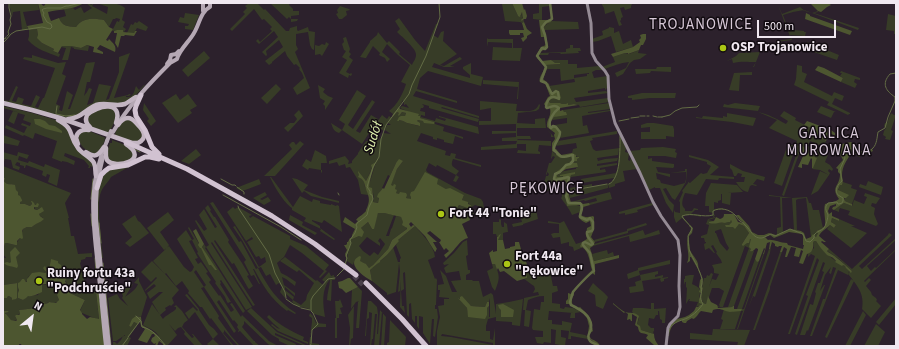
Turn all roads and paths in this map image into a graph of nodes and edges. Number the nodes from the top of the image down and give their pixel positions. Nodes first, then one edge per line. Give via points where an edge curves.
1 (210, 3) edge
2 (587, 3) edge
3 (204, 6) edge
4 (138, 96) junction
5 (3, 104) edge
6 (59, 119) junction
7 (117, 124) junction
8 (96, 131) junction
9 (126, 143) junction
10 (105, 148) junction
11 (169, 162) junction
12 (96, 176) junction
13 (97, 188) junction
14 (353, 274) tunnel mouth
15 (102, 289) junction
16 (108, 346) edge
17 (422, 346) edge
18 (426, 346) edge
19 (666, 346) edge

1 - 3 main road via 210,6
2 - 19 main road via 591,21 592,52 595,60 608,75 614,122 654,206 678,240 681,301 678,316 668,327
3 - 4 main road via 184,46 176,55 171,55 171,62
4 - 6 highway via 123,104 94,106 75,118
4 - 7 main road
4 - 11 highway via 136,116 146,130 153,149
5 - 6 highway
6 - 8 highway
6 - 12 highway via 70,129 78,149 93,162
7 - 8 highway via 117,110 106,107 95,109 88,114 86,121
7 - 9 highway via 130,118 143,131 144,138 140,143
7 - 10 main road, bridge
8 - 9 highway
8 - 10 highway via 79,132 76,138 78,144 93,156
9 - 10 highway via 134,152 133,159 127,163 109,162 106,159
9 - 11 highway
10 - 12 main road
10 - 13 main road
11 - 13 highway via 145,157 128,165 111,167 102,174
11 - 14 highway via 285,224
12 - 15 main road via 93,216
13 - 15 main road via 96,213
15 - 16 main road
17 - 18 highway via 365,284

